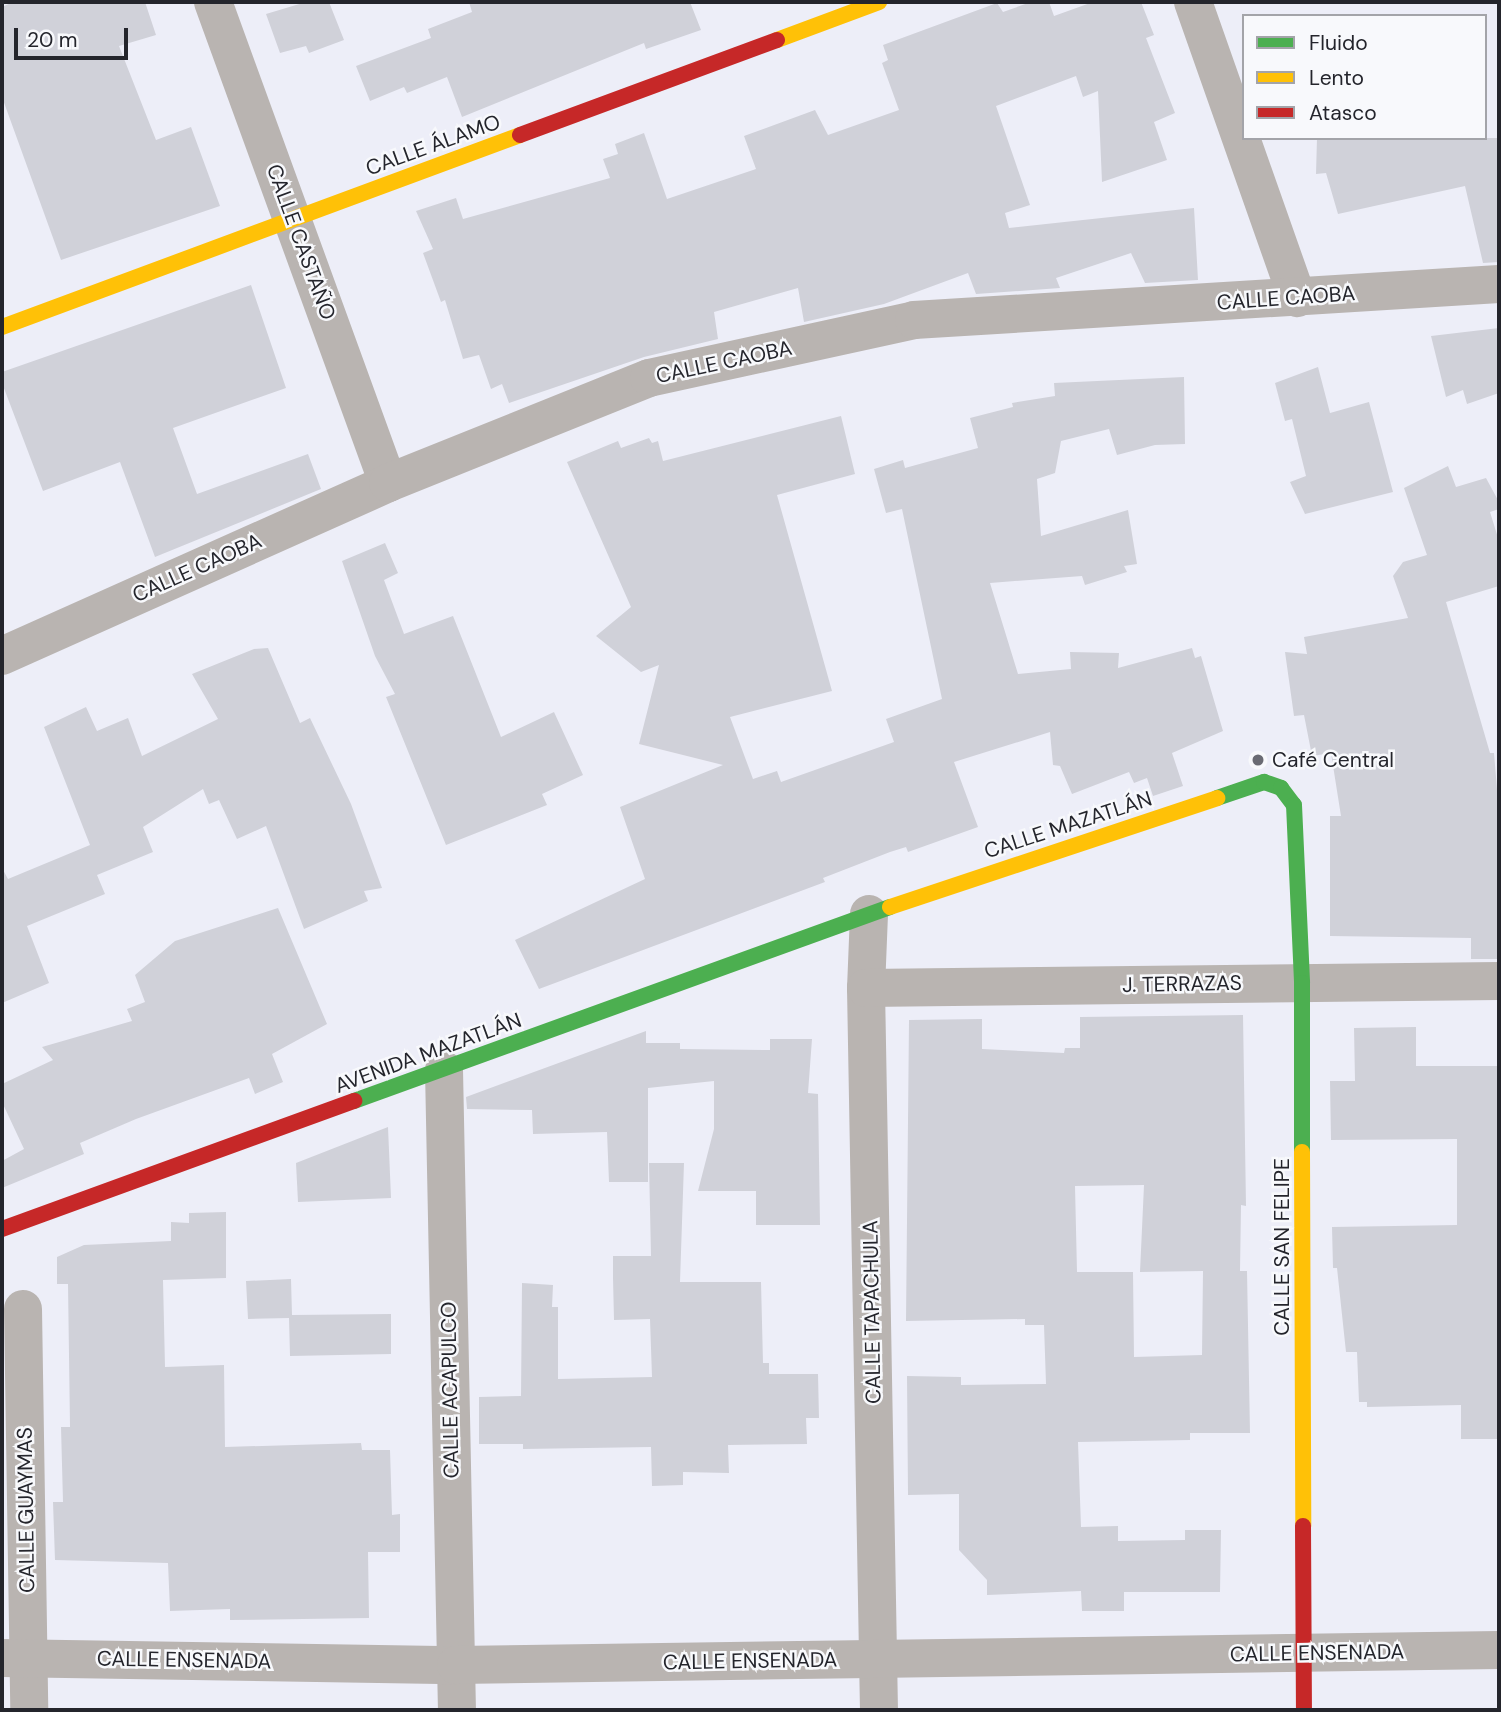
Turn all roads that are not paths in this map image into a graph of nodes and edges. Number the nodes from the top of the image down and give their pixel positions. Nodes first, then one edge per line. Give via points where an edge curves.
1 (214, 2) edge
2 (879, 2) edge
3 (1193, 2) edge
4 (292, 219) junction
5 (1499, 284) edge
6 (1297, 298) junction
7 (2, 327) edge
8 (388, 483) junction
9 (2, 656) edge
10 (1281, 788) joint
11 (869, 914) junction
12 (1499, 981) edge
13 (1302, 983) junction
14 (866, 988) junction
15 (444, 1070) junction
16 (2, 1229) edge
17 (23, 1309) dead end
18 (1499, 1650) edge
19 (1305, 1653) junction
20 (15, 1657) edge
21 (880, 1659) junction
22 (456, 1665) junction
23 (29, 1710) edge
24 (457, 1710) edge
25 (879, 1710) edge
26 (1304, 1710) edge

1 - 4 street, CALLE CASTAÑO
2 - 4 street, CALLE ÁLAMO
3 - 6 street
4 - 7 street, CALLE ÁLAMO
4 - 8 street, CALLE CASTAÑO
5 - 6 street, CALLE CAOBA
6 - 8 street, CALLE CAOBA via 914,320 649,378
8 - 9 street, CALLE CAOBA
10 - 11 street, CALLE MAZATLÁN via 1264,782
10 - 13 street, CALLE SAN FELIPE via 1294,805
11 - 14 street, CALLE TAPACHULA
11 - 15 street, AVENIDA MAZATLÁN
12 - 13 street, J. TERRAZAS
13 - 14 street, J. TERRAZAS
13 - 19 street, CALLE SAN FELIPE
14 - 21 street, CALLE TAPACHULA
15 - 16 street, AVENIDA MAZATLÁN
15 - 22 street, CALLE ACAPULCO
17 - 20 street, CALLE GUAYMAS
18 - 19 street, CALLE ENSENADA
19 - 21 street, CALLE ENSENADA
19 - 26 street, CALLE SAN FELIPE
20 - 22 street, CALLE ENSENADA
20 - 23 street, CALLE GUAYMAS
21 - 22 street, CALLE ENSENADA
21 - 25 street, CALLE TAPACHULA
22 - 24 street, CALLE ACAPULCO

